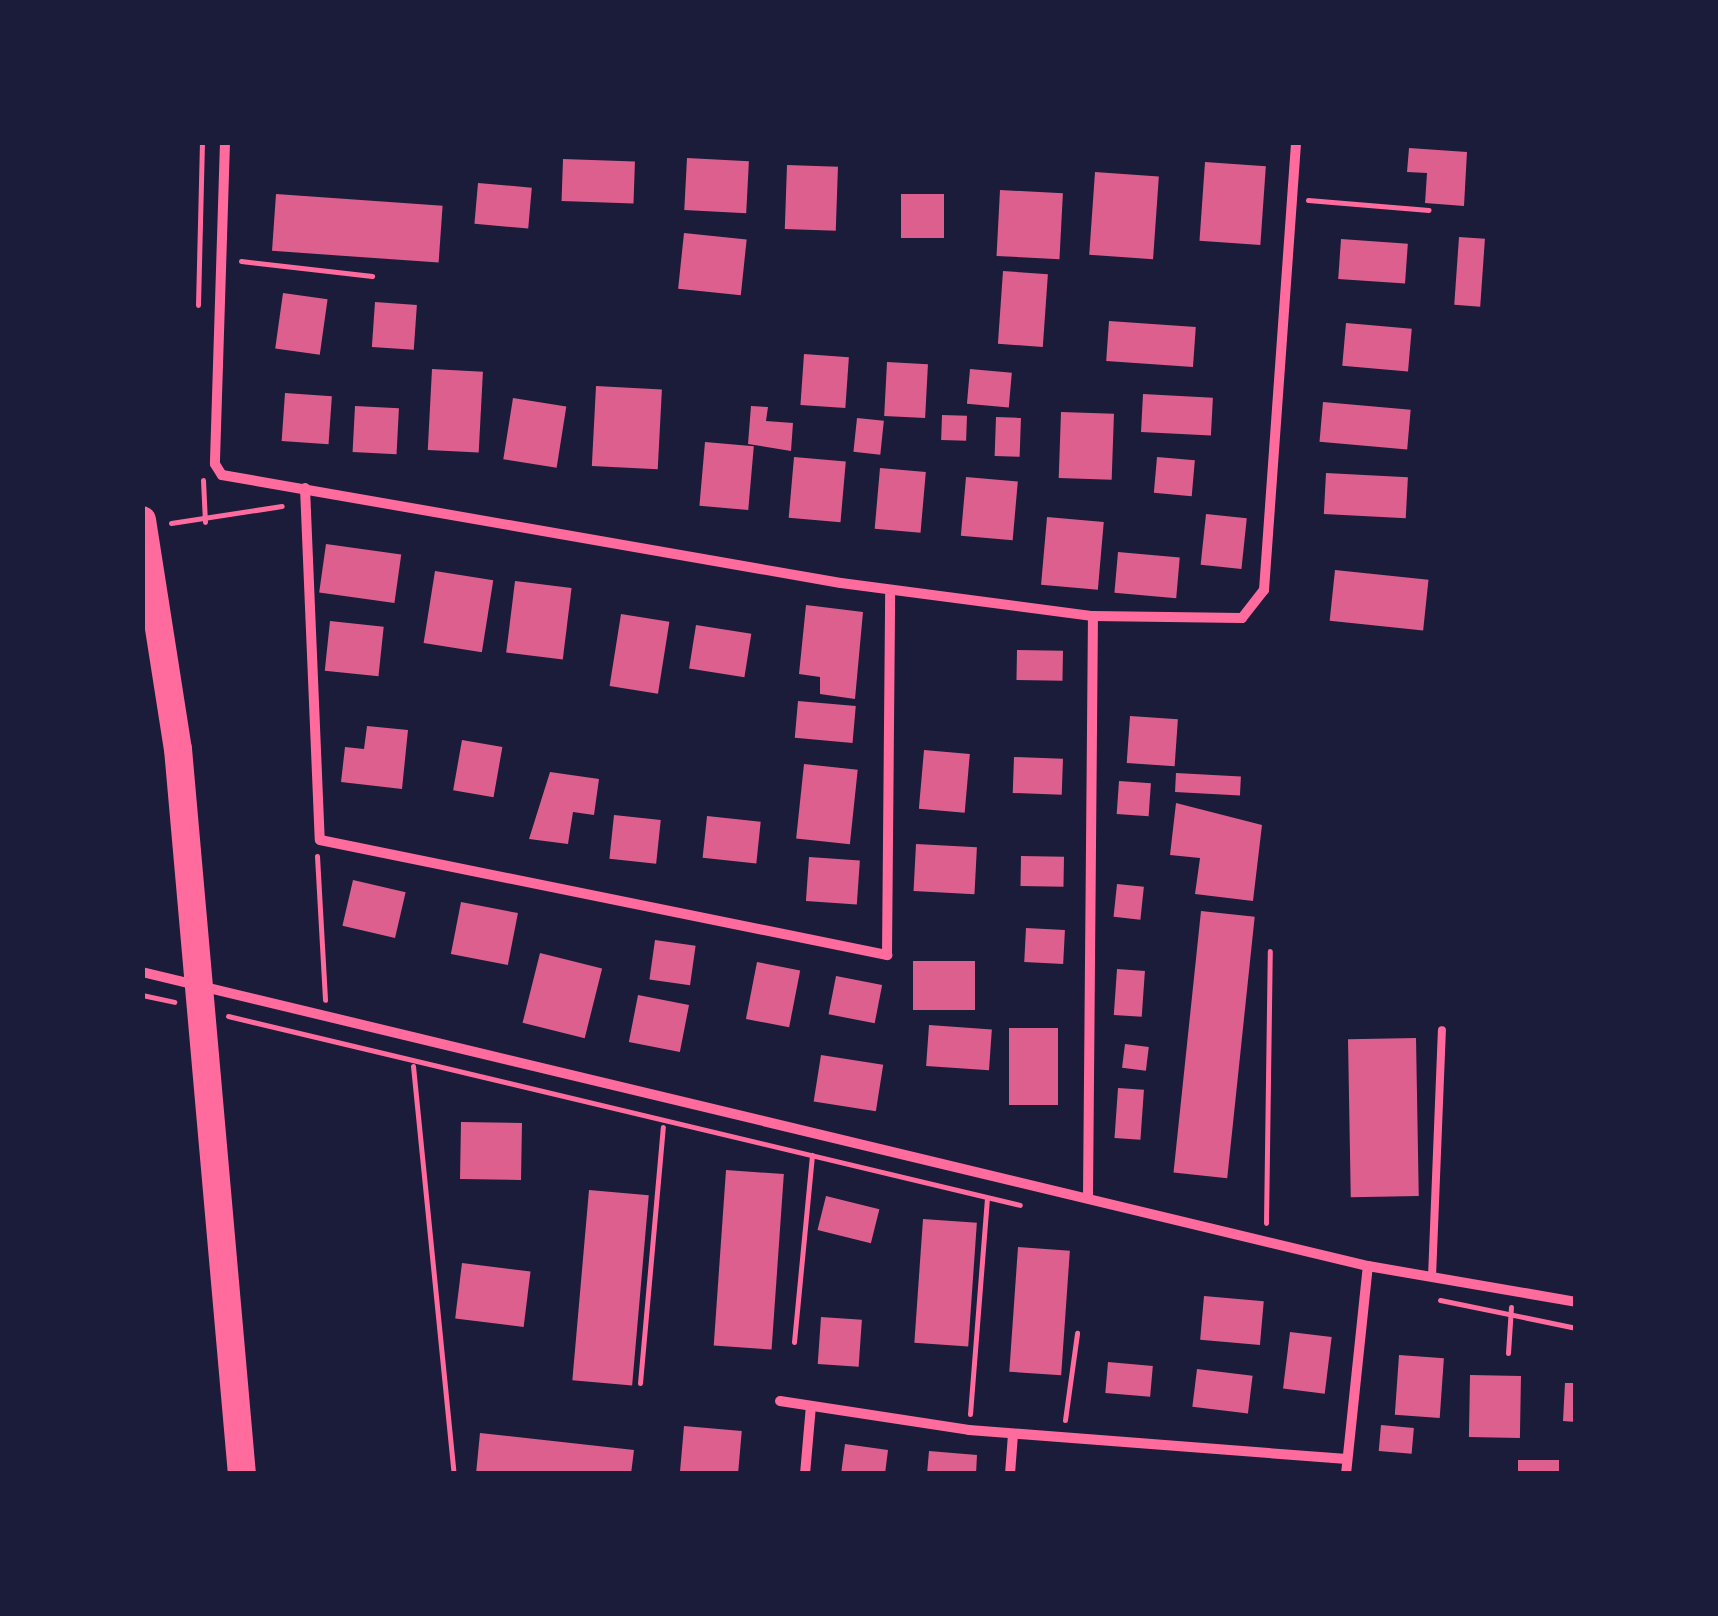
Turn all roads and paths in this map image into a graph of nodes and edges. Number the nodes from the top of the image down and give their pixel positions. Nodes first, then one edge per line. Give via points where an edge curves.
1 (224, 142) edge
2 (1296, 142) edge
3 (1294, 198) junction
4 (1429, 210) dead end
5 (220, 259) junction
6 (372, 276) dead end
7 (305, 488) junction
8 (305, 505) junction
9 (150, 522) edge
10 (890, 590) junction
11 (1093, 616) junction
12 (320, 840) junction
13 (1270, 951) dead end
14 (142, 972) edge
15 (326, 1018) junction
16 (286, 1030) dead end
17 (1442, 1030) dead end
18 (414, 1038) junction
19 (413, 1065) junction
20 (666, 1096) junction
21 (663, 1126) junction
22 (815, 1132) junction
23 (812, 1157) junction
24 (1088, 1196) junction
25 (987, 1198) junction
26 (1024, 1206) dead end
27 (1266, 1239) junction
28 (1368, 1266) junction
29 (1432, 1277) junction
30 (1513, 1291) junction
31 (1420, 1295) dead end
32 (1576, 1302) edge
33 (1509, 1318) junction
34 (1576, 1328) edge
35 (1077, 1333) dead end
36 (794, 1342) dead end
37 (1508, 1354) dead end
38 (640, 1383) dead end
39 (780, 1401) dead end
40 (811, 1406) junction
41 (969, 1430) junction
42 (1013, 1434) junction
43 (1062, 1437) junction
44 (1346, 1459) junction
45 (242, 1474) edge
46 (454, 1474) edge
47 (805, 1474) edge
48 (1010, 1474) edge
49 (1346, 1474) edge

1 - 5 street
2 - 3 street
3 - 4 path
3 - 11 street via 1264,590 1242,618
5 - 6 path
5 - 7 street via 215,464 222,475
7 - 8 street
7 - 10 street
8 - 9 path via 205,522
8 - 12 street
9 - 45 highway via 178,749
10 - 11 street
10 - 12 street via 887,955
11 - 24 street
12 - 15 path
13 - 27 path
14 - 15 street
15 - 18 street
16 - 19 path
17 - 29 lane
18 - 19 path
18 - 20 street
19 - 21 path
19 - 46 path
20 - 21 path
20 - 22 street
21 - 23 path
21 - 38 path
22 - 23 path
22 - 24 street
23 - 25 path
23 - 36 path
24 - 27 street
25 - 26 path
25 - 41 path
27 - 28 street
28 - 29 street
28 - 44 street
29 - 30 street
30 - 32 street
30 - 33 path
31 - 33 path
33 - 34 path
33 - 37 path
35 - 43 path
39 - 40 street
40 - 41 street
40 - 47 street
41 - 42 street
42 - 43 street
42 - 48 street
43 - 44 street
44 - 49 street

